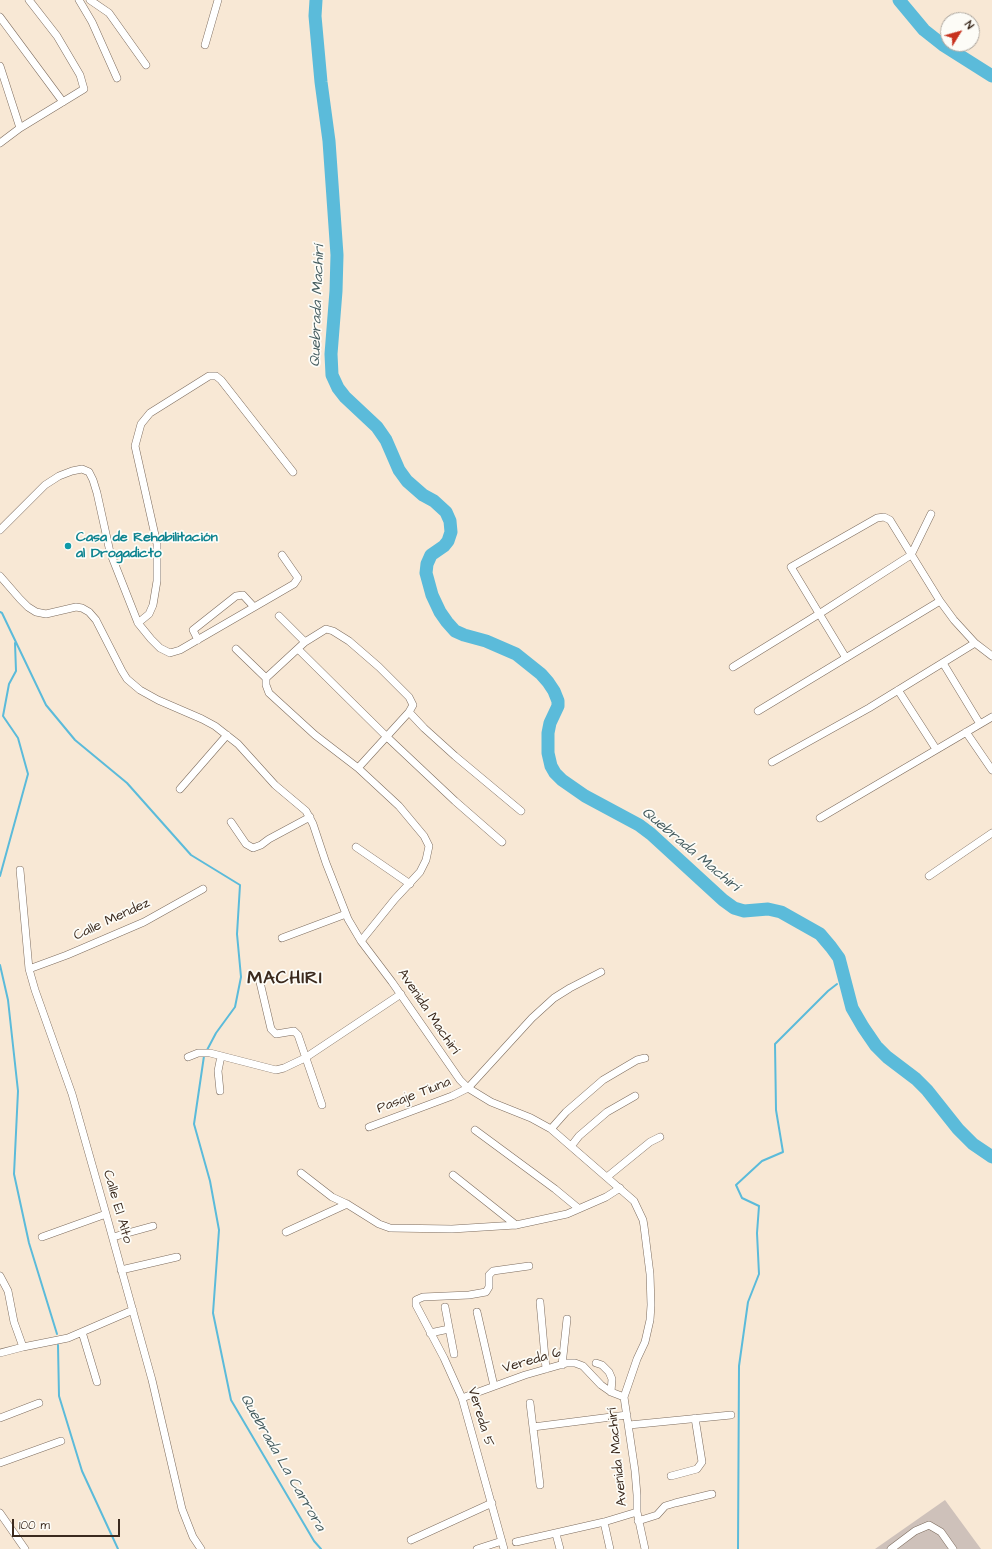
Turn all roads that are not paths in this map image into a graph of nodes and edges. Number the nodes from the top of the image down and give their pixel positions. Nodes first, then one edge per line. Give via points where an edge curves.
1 (29, 0) edge
2 (79, 0) edge
3 (90, 0) edge
4 (218, 0) edge
5 (0, 17) edge
6 (205, 45) dead end
7 (146, 65) dead end
8 (0, 66) edge
9 (117, 78) dead end
10 (63, 102) junction
11 (20, 128) junction
12 (0, 143) edge
13 (293, 472) dead end
14 (931, 514) dead end
15 (0, 530) edge
16 (282, 555) dead end
17 (911, 555) junction
18 (0, 576) edge
19 (940, 602) junction
20 (254, 607) junction
21 (820, 614) junction
22 (279, 616) dead end
23 (138, 623) junction
24 (198, 640) junction
25 (305, 642) junction
26 (975, 643) junction
27 (236, 649) dead end
28 (298, 649) junction
29 (992, 656) edge
30 (846, 658) junction
31 (942, 663) junction
32 (733, 666) dead end
33 (266, 678) junction
34 (898, 690) junction
35 (758, 711) dead end
36 (409, 712) junction
37 (992, 717) edge
38 (980, 724) junction
39 (966, 732) junction
40 (228, 736) junction
41 (387, 737) junction
42 (936, 749) junction
43 (772, 762) dead end
44 (358, 768) junction
45 (992, 770) edge
46 (180, 789) dead end
47 (520, 811) dead end
48 (310, 817) junction
49 (820, 818) dead end
50 (231, 822) dead end
51 (992, 833) edge
52 (502, 842) dead end
53 (356, 847) dead end
54 (20, 870) dead end
55 (929, 876) dead end
56 (410, 884) junction
57 (203, 889) dead end
58 (346, 914) junction
59 (282, 938) dead end
60 (361, 941) junction
61 (29, 969) junction
62 (601, 972) dead end
63 (259, 978) dead end
64 (400, 994) junction
65 (221, 1056) junction
66 (188, 1057) dead end
67 (305, 1058) junction
68 (644, 1058) dead end
69 (468, 1088) junction
70 (220, 1091) dead end
71 (635, 1096) dead end
72 (322, 1105) dead end
73 (369, 1127) dead end
74 (551, 1129) junction
75 (475, 1130) dead end
76 (660, 1137) dead end
77 (572, 1145) junction
78 (301, 1173) dead end
79 (453, 1175) dead end
80 (607, 1177) junction
81 (620, 1188) junction
82 (347, 1204) junction
83 (578, 1208) junction
84 (106, 1214) junction
85 (516, 1225) junction
86 (154, 1226) dead end
87 (286, 1232) dead end
88 (42, 1237) dead end
89 (113, 1237) junction
90 (177, 1257) dead end
91 (529, 1266) dead end
92 (121, 1270) junction
93 (0, 1276) edge
94 (540, 1302) dead end
95 (445, 1307) dead end
96 (133, 1310) junction
97 (477, 1312) dead end
98 (567, 1320) dead end
99 (450, 1329) junction
100 (82, 1332) junction
101 (430, 1333) junction
102 (23, 1346) junction
103 (0, 1353) edge
104 (454, 1354) dead end
105 (596, 1363) dead end
106 (562, 1364) junction
107 (546, 1369) junction
108 (97, 1382) dead end
109 (494, 1386) junction
110 (611, 1392) junction
111 (624, 1397) junction
112 (462, 1398) junction
113 (39, 1402) dead end
114 (530, 1403) dead end
115 (627, 1415) junction
116 (731, 1415) dead end
117 (0, 1418) edge
118 (695, 1418) junction
119 (629, 1425) junction
120 (533, 1427) junction
121 (61, 1441) dead end
122 (0, 1462) edge
123 (671, 1476) dead end
124 (540, 1485) dead end
125 (712, 1494) dead end
126 (492, 1503) junction
127 (637, 1512) junction
128 (0, 1513) edge
129 (638, 1520) junction
130 (604, 1522) junction
131 (556, 1534) junction
132 (411, 1540) dead end
133 (502, 1541) junction
134 (516, 1542) dead end
135 (25, 1549) edge
136 (201, 1549) edge
137 (477, 1549) edge
138 (504, 1549) edge
139 (560, 1549) edge
140 (610, 1549) edge
141 (645, 1549) edge
142 (891, 1549) edge
143 (953, 1549) edge

1 - 10 street via 57,36 80,75 84,89
2 - 9 street via 92,22
3 - 7 street via 109,13
4 - 6 street
5 - 10 street
8 - 11 street
10 - 11 street
11 - 12 street
13 - 23 street via 216,376 209,376 150,413 141,424 135,446 157,544 157,581 149,614
14 - 17 street
15 - 23 street via 45,485 72,471 82,469 89,472 97,493 110,552
16 - 20 street via 298,578 294,584
17 - 19 street
17 - 21 street
17 - 21 street via 890,520 884,516 791,567
18 - 40 street, Avenida Machirí via 28,607 36,612 46,614 76,607 89,612 96,620 127,679 140,690 202,719
19 - 26 street
19 - 30 street
20 - 24 street
20 - 24 street via 243,595 236,596 193,630
21 - 30 street
21 - 32 street
22 - 25 street
23 - 24 street via 160,648 170,653
25 - 28 street
25 - 36 street via 326,630 333,631 349,641 379,666 409,697 413,705
26 - 29 street
26 - 31 street
27 - 33 street
28 - 33 street
28 - 41 street
30 - 35 street
31 - 34 street
31 - 38 street
33 - 44 street via 269,693 315,735
34 - 42 street
34 - 43 street
36 - 41 street
36 - 47 street via 455,756
37 - 38 street
38 - 39 street
39 - 42 street
39 - 45 street
40 - 46 street
40 - 48 street, Avenida Machirí
41 - 44 street
41 - 52 street
42 - 49 street
44 - 56 street via 399,806 429,846 426,860
48 - 50 street via 253,848 246,844
48 - 58 street, Avenida Machirí
51 - 55 street
53 - 56 street
54 - 61 street, Calle El Alto
56 - 60 street
57 - 61 street, Calle Mendez via 144,922
58 - 59 street
58 - 60 street, Avenida Machirí
60 - 64 street, Avenida Machirí
61 - 84 street, Calle El Alto via 72,1094
62 - 69 street via 554,998 532,1018
63 - 67 street via 271,1029 276,1034 294,1031 298,1035
64 - 67 street
64 - 69 street, Avenida Machirí via 450,1068
65 - 66 street via 198,1053
65 - 67 street via 276,1070
65 - 70 street via 218,1070
67 - 72 street
68 - 74 street via 603,1080 566,1112
69 - 73 street, Pasaje Tiuna
69 - 74 street, Avenida Machirí
71 - 77 street via 608,1112
74 - 77 street, Avenida Machirí
75 - 83 street
76 - 80 street via 650,1142
77 - 80 street, Avenida Machirí
78 - 82 street via 332,1197
79 - 85 street
80 - 81 street, Avenida Machirí
81 - 83 street via 606,1197
81 - 111 street, Avenida Machirí via 634,1201 643,1220 651,1289 648,1332
82 - 85 street via 390,1228 452,1229
82 - 87 street
83 - 85 street via 567,1214
84 - 88 street
84 - 89 street, Calle El Alto
86 - 89 street
89 - 92 street, Calle El Alto
90 - 92 street
91 - 101 street, Vereda 5 via 493,1271 489,1275 489,1287 486,1292 422,1297 416,1300
92 - 96 street, Calle El Alto
93 - 102 street via 8,1291 14,1322
94 - 107 street
95 - 99 street
96 - 100 street
96 - 136 street, Calle El Alto via 182,1509 193,1537
97 - 109 street
98 - 106 street
99 - 101 street
99 - 104 street
100 - 102 street via 68,1338
100 - 108 street
101 - 112 street, Vereda 5
102 - 103 street
105 - 110 street via 609,1372 612,1379
106 - 107 street, Vereda 6
106 - 110 street, Vereda 6 via 575,1363 583,1366
107 - 109 street, Vereda 6
109 - 112 street, Vereda 6
110 - 111 street, Vereda 6
111 - 115 street, Avenida Machirí
112 - 126 street, Vereda 5
113 - 117 street
114 - 120 street
115 - 119 street, Avenida Machirí
115 - 120 street
116 - 118 street
118 - 119 street
118 - 123 street via 702,1462 696,1469
119 - 127 street, Avenida Machirí
120 - 124 street
121 - 122 street
125 - 129 street via 665,1506 657,1515
126 - 132 street
126 - 133 street, Vereda 5
127 - 129 street, Avenida Machirí
127 - 130 street
128 - 135 street
129 - 141 street, Avenida Machirí
130 - 131 street
130 - 140 street
131 - 134 street
131 - 139 street
133 - 137 street
133 - 138 street, Vereda 5
142 - 143 street via 915,1531 929,1525 941,1532

